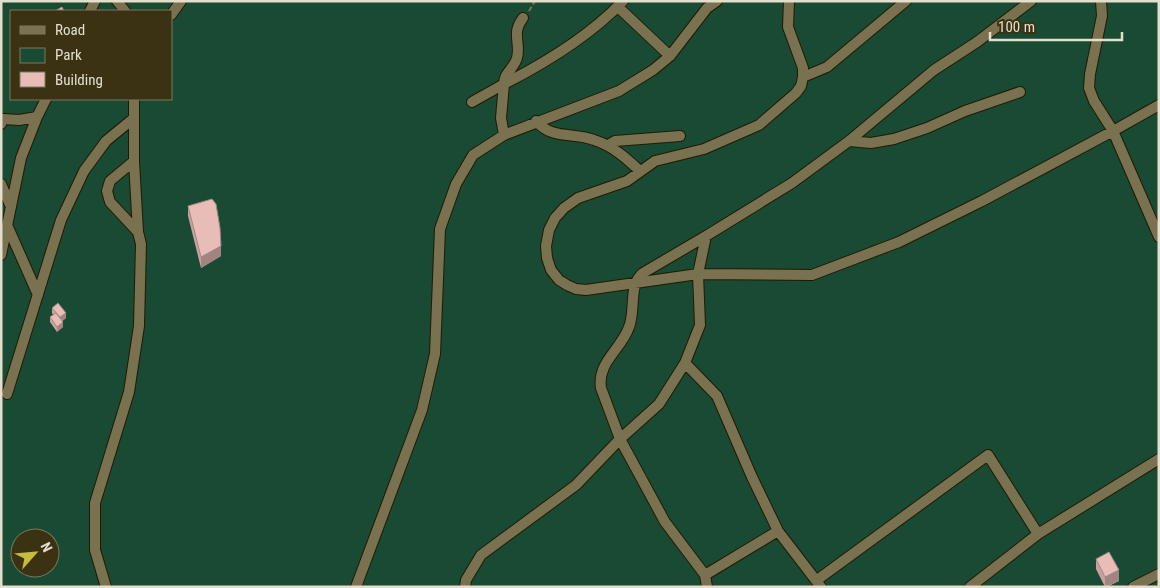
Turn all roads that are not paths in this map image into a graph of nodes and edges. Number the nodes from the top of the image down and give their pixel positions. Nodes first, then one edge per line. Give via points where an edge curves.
1 (181, 1) edge
2 (717, 1) edge
3 (789, 1) edge
4 (906, 1) edge
5 (1031, 1) edge
6 (1101, 1) edge
7 (621, 4) edge
8 (172, 14) edge
9 (523, 18) road end
10 (670, 56) junction
11 (803, 77) junction
12 (504, 84) junction
13 (1020, 92) dead end
14 (46, 100) edge
15 (134, 100) edge
16 (472, 102) dead end
17 (1159, 105) edge
18 (37, 117) junction
19 (134, 118) junction
20 (536, 121) junction
21 (1, 124) edge
22 (1113, 131) junction
23 (504, 135) junction
24 (680, 136) dead end
25 (849, 141) junction
26 (608, 145) junction
27 (134, 161) junction
28 (640, 171) junction
29 (1, 184) edge
30 (11, 207) junction
31 (7, 225) junction
32 (138, 232) junction
33 (706, 236) junction
34 (1159, 236) edge
35 (1, 255) edge
36 (698, 274) junction
37 (634, 283) junction
38 (38, 295) junction
39 (685, 364) junction
40 (6, 394) dead end
41 (620, 439) junction
42 (1159, 459) edge
43 (778, 530) junction
44 (1038, 534) junction
45 (1159, 574) edge
46 (705, 575) junction
47 (465, 583) edge
48 (819, 583) edge
49 (106, 587) edge
50 (356, 587) edge
51 (476, 587) edge
52 (707, 587) edge
53 (970, 587) edge
54 (1133, 587) edge

1 - 8 street
2 - 10 street via 707,8
3 - 11 street via 788,27 803,68
4 - 11 street via 827,67
5 - 25 street via 934,70
6 - 22 street via 1102,16 1089,88
7 - 10 street
7 - 12 street via 546,61
9 - 12 street via 516,34 517,58 506,73
10 - 20 street via 619,91
11 - 28 street via 796,93 759,125 704,149 655,161
12 - 16 street
12 - 23 street via 501,118
13 - 25 street via 894,139 871,143
14 - 18 street
15 - 19 street
17 - 22 street
18 - 21 street via 3,118
18 - 30 street via 21,158
19 - 27 street
19 - 38 street via 106,141 84,171 61,220
20 - 23 street
20 - 26 street via 550,133 584,137
22 - 34 street
22 - 36 street via 899,242 812,274
23 - 50 street via 473,155 456,184 440,229 435,354 424,400
24 - 26 street via 617,141
25 - 33 street via 792,183
26 - 28 street
27 - 32 street
27 - 32 street via 110,181 107,192 110,202
28 - 37 street via 627,181 578,198 564,208 549,230 546,246 551,270 567,286 586,290
29 - 30 street
30 - 31 street
31 - 35 street
31 - 38 street
32 - 49 street via 141,244 139,326 129,392 95,503 95,550
33 - 36 street
33 - 37 street via 643,273
36 - 37 street
36 - 39 street via 700,325
37 - 41 street via 630,326 622,343 604,364 600,380 600,388
38 - 40 street
39 - 41 street via 659,404
39 - 43 street via 716,396
41 - 46 street via 665,522
41 - 47 street via 576,486 481,555
42 - 44 street
43 - 46 street
43 - 48 street
44 - 48 street via 988,455
44 - 53 street
45 - 54 street
46 - 52 street
47 - 51 street

